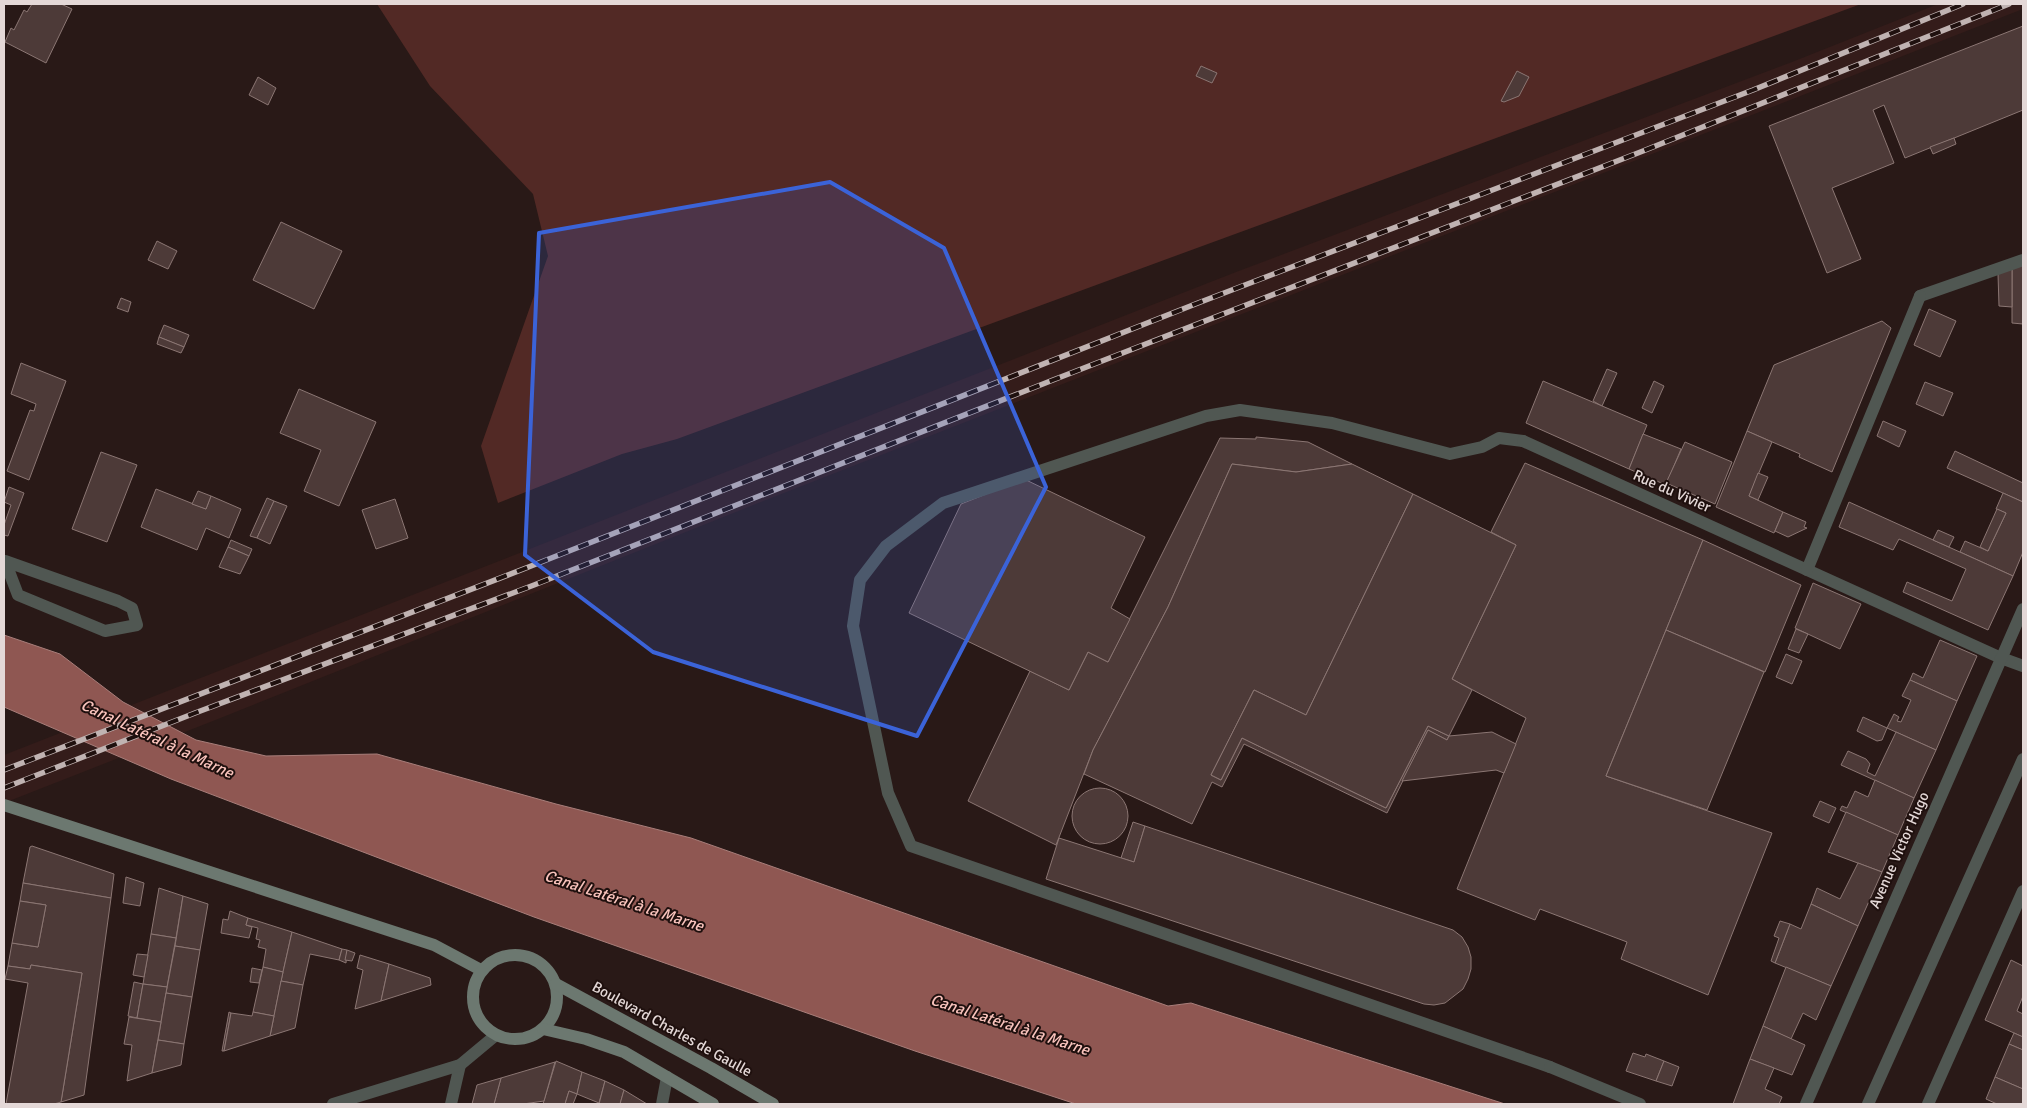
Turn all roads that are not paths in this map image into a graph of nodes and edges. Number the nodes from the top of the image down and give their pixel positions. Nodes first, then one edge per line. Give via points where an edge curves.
1 (2023, 260) edge
2 (4, 561) edge
3 (1807, 570) junction
4 (2023, 609) edge
5 (2001, 658) junction
6 (2023, 666) edge
7 (2023, 759) edge
8 (4, 805) edge
9 (2023, 891) edge
10 (481, 970) junction
11 (556, 984) junction
12 (543, 1029) junction
13 (496, 1035) junction
14 (460, 1064) junction
15 (668, 1077) junction
16 (333, 1104) edge
17 (451, 1104) edge
18 (662, 1104) edge
19 (713, 1104) edge
20 (773, 1104) edge
21 (1640, 1104) edge
22 (1806, 1104) edge
23 (1868, 1104) edge
24 (1928, 1104) edge

1 - 3 street via 1920,296
2 - 2 street via 18,595 105,631 137,625 132,608 118,601
3 - 5 street, Rue du Vivier
3 - 21 street, Rue du Vivier via 1523,441 1499,438 1482,447 1450,454 1332,423 1240,410 1206,416 943,503 886,546 860,580 853,626 888,793 911,846 1550,1067
4 - 5 street, Avenue Victor Hugo
5 - 6 street, Rue du Vivier
5 - 22 street, Avenue Victor Hugo
7 - 23 street
8 - 10 main road via 434,944
9 - 24 street
10 - 11 main road via 499,957 526,956 539,962
10 - 13 main road via 473,988 473,1002 477,1015
11 - 12 main road via 556,1008
11 - 20 main road, Boulevard Charles de Gaulle
12 - 13 main road via 521,1039
12 - 15 main road via 624,1052
13 - 14 street
14 - 16 street
14 - 17 street
15 - 18 street
15 - 19 main road

